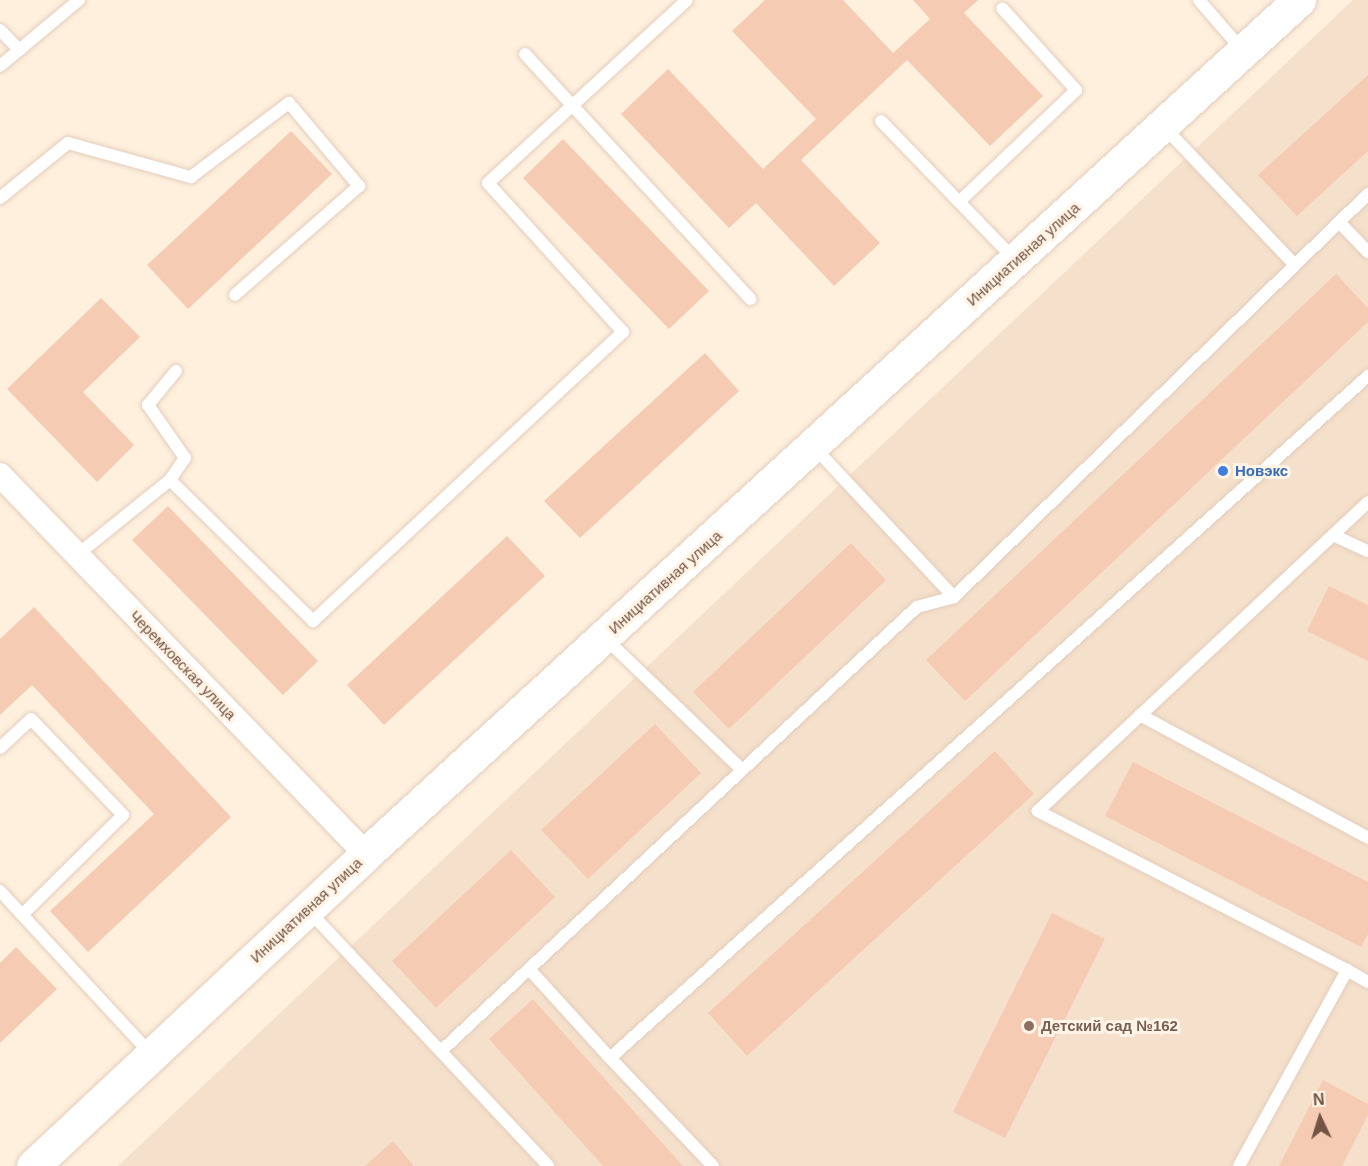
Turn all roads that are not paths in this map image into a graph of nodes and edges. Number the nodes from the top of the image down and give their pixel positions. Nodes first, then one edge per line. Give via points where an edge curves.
1 (79, 0) edge
2 (687, 0) edge
3 (1199, 0) edge
4 (1299, 0) edge
5 (1002, 8) dead end
6 (0, 30) edge
7 (19, 50) junction
8 (1244, 52) junction
9 (525, 54) dead end
10 (0, 66) edge
11 (574, 104) junction
12 (881, 121) dead end
13 (1163, 126) junction
14 (1368, 194) edge
15 (0, 198) edge
16 (959, 202) junction
17 (1339, 222) junction
18 (1368, 252) edge
19 (1016, 261) junction
20 (1295, 265) junction
21 (235, 295) dead end
22 (750, 299) dead end
23 (176, 371) dead end
24 (1368, 376) edge
25 (813, 446) junction
26 (0, 475) edge
27 (170, 480) junction
28 (1368, 502) edge
29 (1333, 535) junction
30 (1368, 551) edge
31 (77, 555) junction
32 (954, 597) junction
33 (604, 638) junction
34 (1140, 715) junction
35 (0, 748) edge
36 (742, 770) junction
37 (1368, 838) edge
38 (366, 854) junction
39 (0, 891) edge
40 (307, 909) junction
41 (22, 915) junction
42 (529, 969) junction
43 (1347, 970) junction
44 (1368, 982) edge
45 (441, 1051) junction
46 (152, 1054) junction
47 (610, 1058) junction
48 (33, 1166) edge
49 (548, 1166) edge
50 (713, 1166) edge
51 (1239, 1166) edge

1 - 7 lane
2 - 11 lane
3 - 8 lane
4 - 8 main road, Инициативная улица
5 - 16 lane via 1076,90
6 - 7 lane
7 - 10 lane
8 - 13 main road, Инициативная улица
9 - 11 lane
11 - 22 lane
11 - 27 lane via 488,183 623,332 313,621
12 - 16 lane
13 - 19 main road, Инициативная улица
13 - 20 lane
14 - 17 lane
15 - 21 lane via 68,143 191,177 289,103 359,186
16 - 19 lane
17 - 18 lane
17 - 20 lane
19 - 25 main road, Инициативная улица
20 - 32 lane
23 - 27 lane via 148,405 185,458
24 - 47 lane
25 - 32 lane
25 - 33 main road, Инициативная улица
26 - 31 street, Черемховская улица
27 - 31 lane
28 - 29 lane
29 - 30 lane
29 - 34 lane
31 - 38 street, Черемховская улица
32 - 36 lane via 917,608
33 - 36 lane
33 - 38 main road, Инициативная улица
34 - 37 lane
34 - 43 lane via 1038,811
35 - 41 lane via 31,719 123,815
36 - 42 lane
38 - 40 main road, Инициативная улица
39 - 41 lane
40 - 45 lane
40 - 46 main road, Инициативная улица
41 - 46 lane
42 - 45 lane
42 - 47 lane
43 - 44 lane
43 - 51 lane
45 - 49 lane
46 - 48 main road, Инициативная улица
47 - 50 lane

